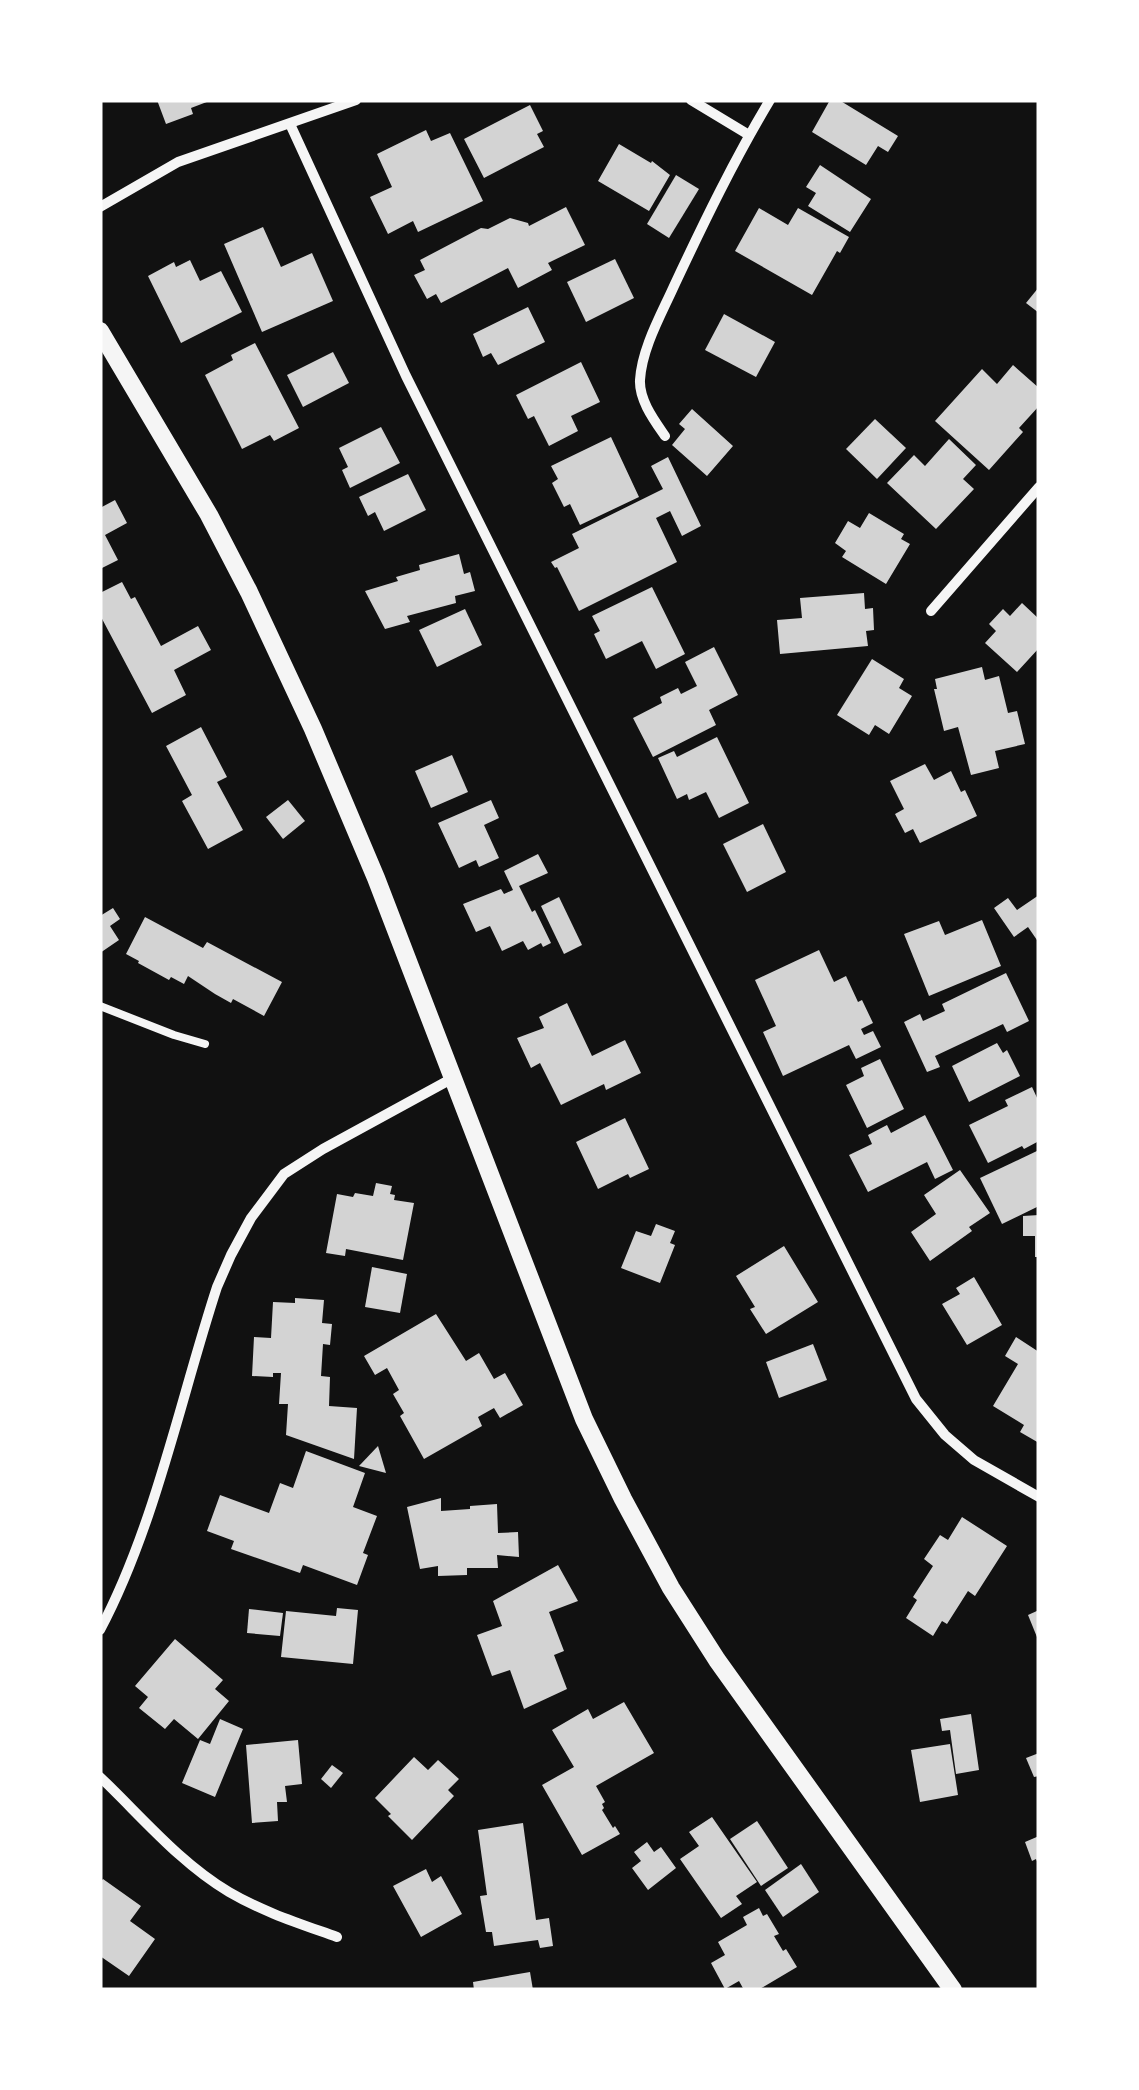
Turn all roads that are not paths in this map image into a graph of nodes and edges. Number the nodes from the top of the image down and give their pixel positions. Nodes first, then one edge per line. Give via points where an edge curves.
1 (356, 100) edge
2 (692, 100) edge
3 (770, 100) edge
4 (290, 124) junction
5 (749, 136) junction
6 (100, 207) edge
7 (100, 331) edge
8 (665, 436) dead end
9 (1039, 487) edge
10 (931, 611) dead end
11 (100, 1006) edge
12 (205, 1044) dead end
13 (453, 1078) junction
14 (1039, 1497) edge
15 (100, 1630) edge
16 (100, 1777) edge
17 (337, 1938) dead end
18 (954, 1990) edge

1 - 4 street
2 - 5 street
3 - 5 street
4 - 6 street via 178,162
4 - 14 street via 406,376 916,1399 974,1460
5 - 8 street via 644,358 640,384
7 - 13 street via 249,592 376,878
9 - 10 street
11 - 12 lane
13 - 15 street via 284,1174 250,1218 217,1288 134,1553
13 - 18 street via 584,1418 655,1558 717,1660
16 - 17 street via 226,1890

